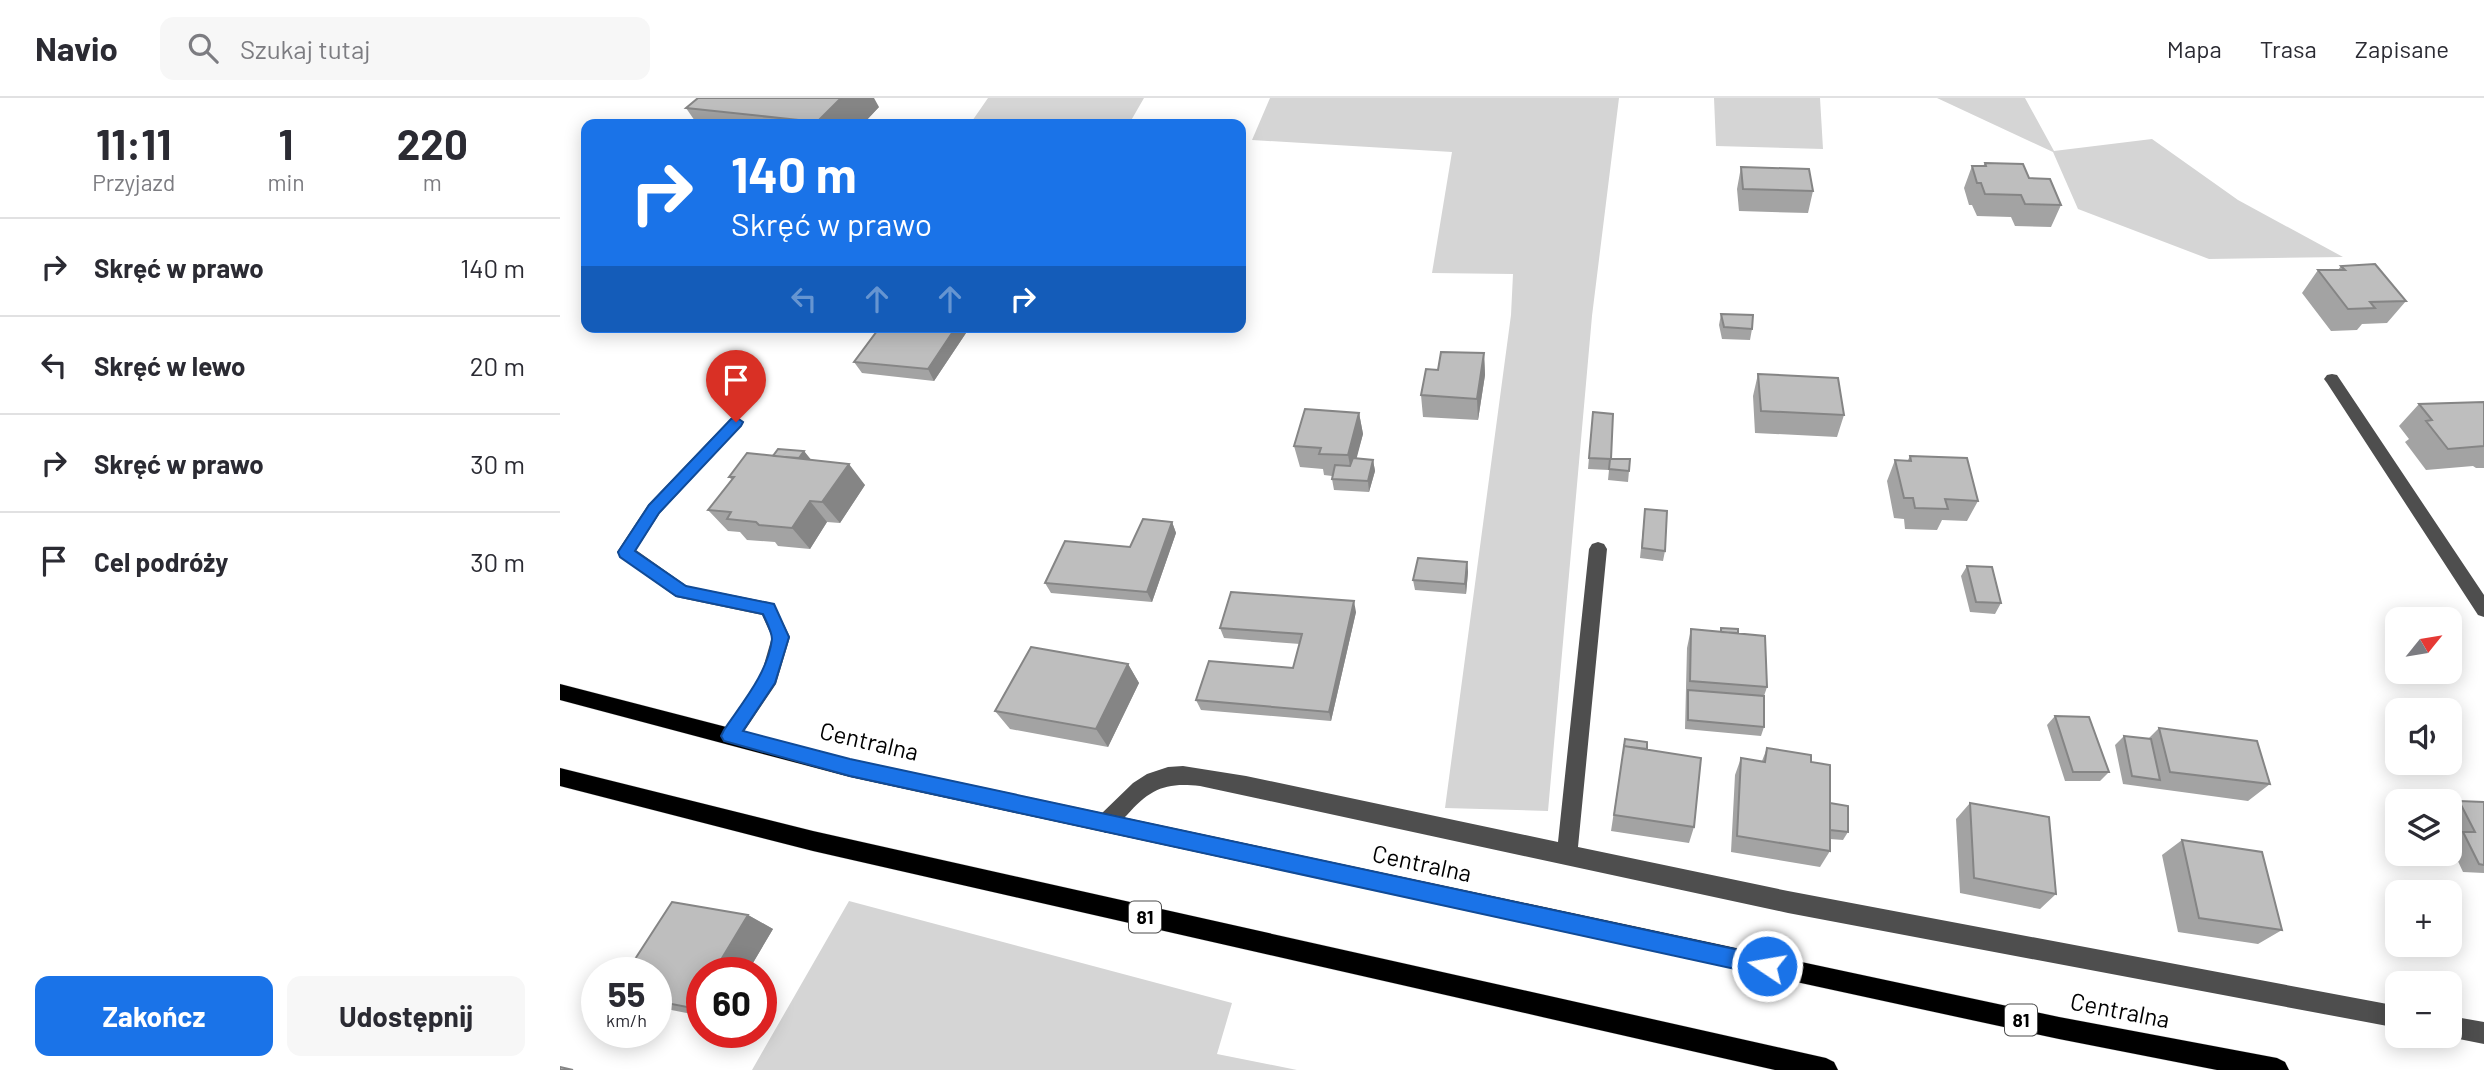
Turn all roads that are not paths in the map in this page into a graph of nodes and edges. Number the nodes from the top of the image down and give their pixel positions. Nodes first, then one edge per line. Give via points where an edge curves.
1 (2332, 379) dead end
2 (736, 422) dead end
3 (1598, 549) dead end
4 (2484, 610) edge
5 (560, 692) edge
6 (730, 736) junction
7 (560, 777) edge
8 (1106, 824) junction
9 (1567, 855) junction
10 (2385, 1015) edge
11 (2462, 1029) edge
12 (2484, 1033) edge
13 (1826, 1070) edge
14 (2277, 1070) edge

1 - 4 street
2 - 6 street via 654,509 626,552 682,592 768,608 781,637 769,678
3 - 9 street
5 - 6 main road, Centralna / 81
6 - 8 main road, Centralna / 81 via 850,768
7 - 13 main road, 81 via 813,841
8 - 9 street via 1132,794 1155,777 1180,773
8 - 14 main road, Centralna / 81 via 1993,1014
9 - 10 street via 1788,902
11 - 12 street

